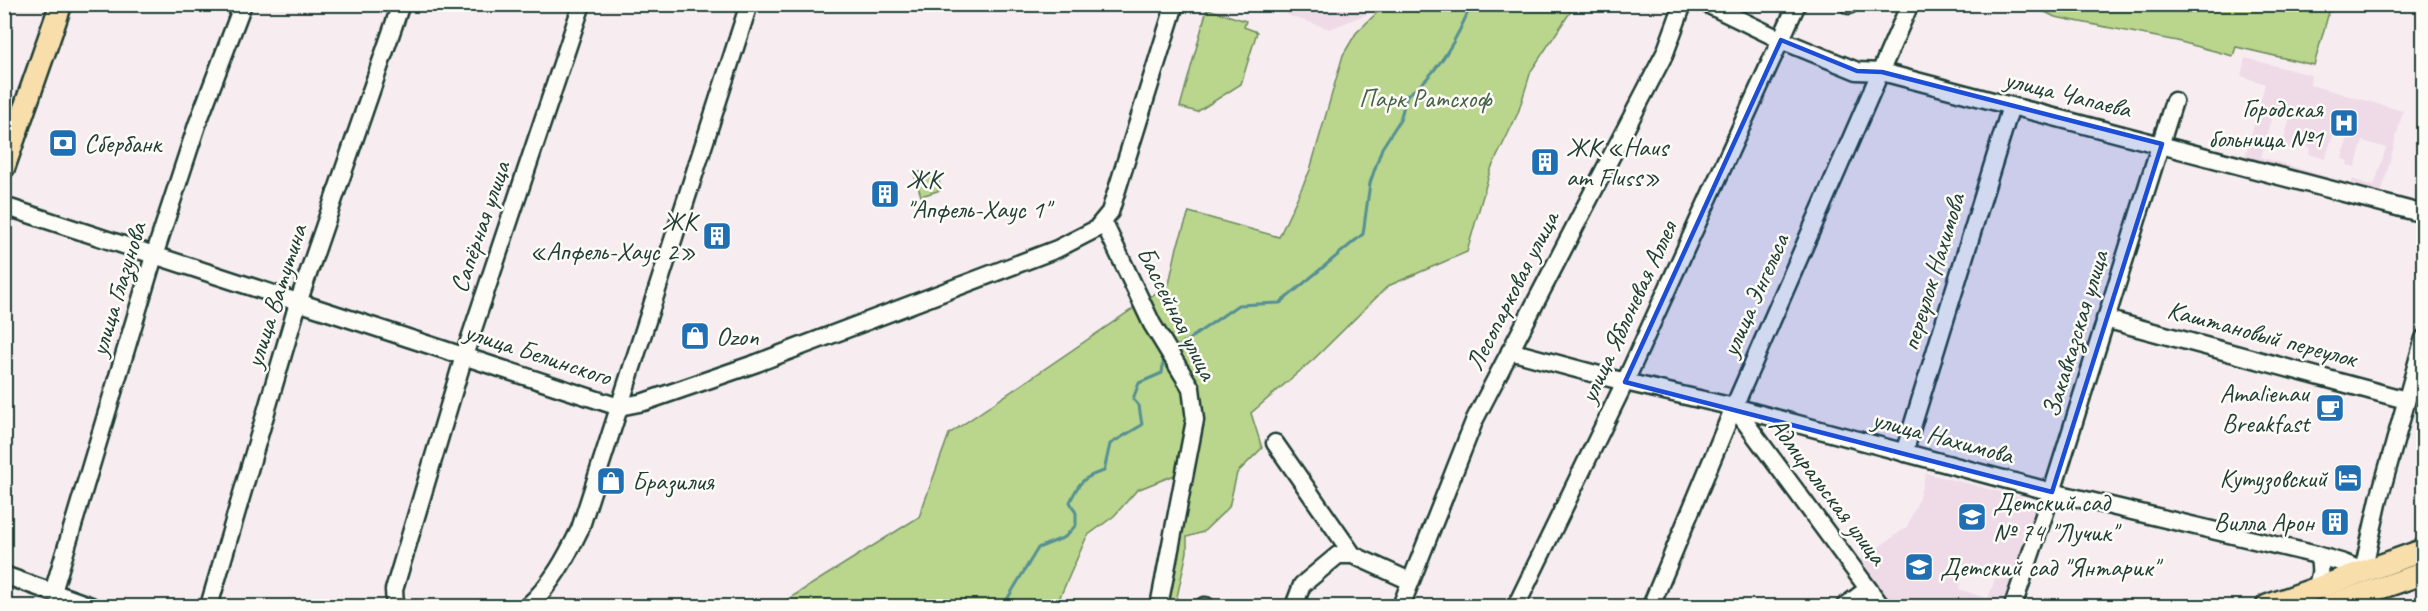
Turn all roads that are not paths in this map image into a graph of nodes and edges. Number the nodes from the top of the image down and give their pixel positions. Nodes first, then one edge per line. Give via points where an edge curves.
1 (61, 4) edge
2 (243, 4) edge
3 (402, 4) edge
4 (582, 4) edge
5 (748, 4) edge
6 (1175, 4) edge
7 (1683, 4) edge
8 (1707, 4) edge
9 (1797, 4) edge
10 (1910, 4) edge
11 (1781, 40) junction
12 (1882, 72) junction
13 (2174, 101) dead end
14 (2011, 106) junction
15 (2162, 144) junction
16 (4, 167) edge
17 (4, 206) edge
18 (2424, 214) edge
19 (1107, 216) junction
20 (154, 256) junction
21 (298, 303) junction
22 (2105, 318) junction
23 (2424, 338) edge
24 (1510, 351) junction
25 (464, 356) junction
26 (1625, 382) junction
27 (2406, 400) junction
28 (620, 407) junction
29 (1734, 407) junction
30 (1275, 443) dead end
31 (1904, 453) junction
32 (2052, 492) junction
33 (2424, 550) edge
34 (1353, 555) junction
35 (2317, 555) junction
36 (2363, 571) junction
37 (2424, 573) edge
38 (4, 575) edge
39 (1410, 580) junction
40 (1868, 589) junction
41 (2316, 589) junction
42 (53, 592) junction
43 (2360, 601) edge
44 (91, 606) edge
45 (209, 606) edge
46 (394, 606) edge
47 (528, 606) edge
48 (1159, 606) edge
49 (1294, 606) edge
50 (1401, 606) edge
51 (1516, 606) edge
52 (1651, 606) edge
53 (1845, 606) edge
54 (1881, 606) edge
55 (2013, 606) edge
56 (2267, 606) edge
57 (2328, 606) edge

1 - 16 main road
2 - 20 street, улица Глазунова via 197,125
3 - 21 street, улица Ватутина
4 - 25 street, Сапёрная улица
5 - 28 street
6 - 19 street
7 - 24 street, Лесопарковая улица via 1665,53
8 - 11 street, улица Чапаева
9 - 11 street, улица Яблоневая Аллея
10 - 12 street, улица Энгельса
11 - 12 street, улица Чапаева via 1857,71
11 - 26 street, улица Яблоневая Аллея
12 - 14 street, улица Чапаева
12 - 29 street, улица Энгельса
13 - 15 street, Закавказская улица
14 - 15 street, улица Чапаева
14 - 31 street, переулок Нахимова
15 - 18 street, улица Чапаева
15 - 22 street, Закавказская улица
17 - 20 street, улица Белинского
19 - 28 street, улица Белинского via 1096,229 1057,249 757,363
19 - 48 street, Бассейная улица via 1152,324 1191,388 1195,420
20 - 21 street, улица Белинского
20 - 42 street, улица Глазунова
21 - 25 street, улица Белинского
21 - 45 street, улица Ватутина
22 - 27 street, Каштановый переулок
22 - 32 street, Закавказская улица
23 - 27 street
24 - 26 street, улица Нахимова
24 - 39 street, Лесопарковая улица via 1475,419
25 - 28 street, улица Белинского
25 - 46 street, Сапёрная улица via 394,590
26 - 29 street, улица Нахимова
26 - 51 street, улица Яблоневая Аллея
27 - 36 street
28 - 47 street via 580,530 563,565
29 - 31 street, улица Нахимова
29 - 40 street, Адмиральская улица
29 - 52 street, улица Энгельса
30 - 34 street
31 - 32 street, улица Нахимова
32 - 35 street, улица Нахимова
32 - 55 street, Закавказская улица
33 - 36 main road
34 - 39 street
34 - 49 street via 1338,555 1302,585
35 - 36 street, улица Нахимова
35 - 41 street via 2321,572
36 - 41 main road
37 - 43 main road
38 - 42 street
39 - 50 street, Лесопарковая улица
40 - 53 street
40 - 54 street, Адмиральская улица
41 - 56 main road
42 - 44 street
43 - 57 main road

